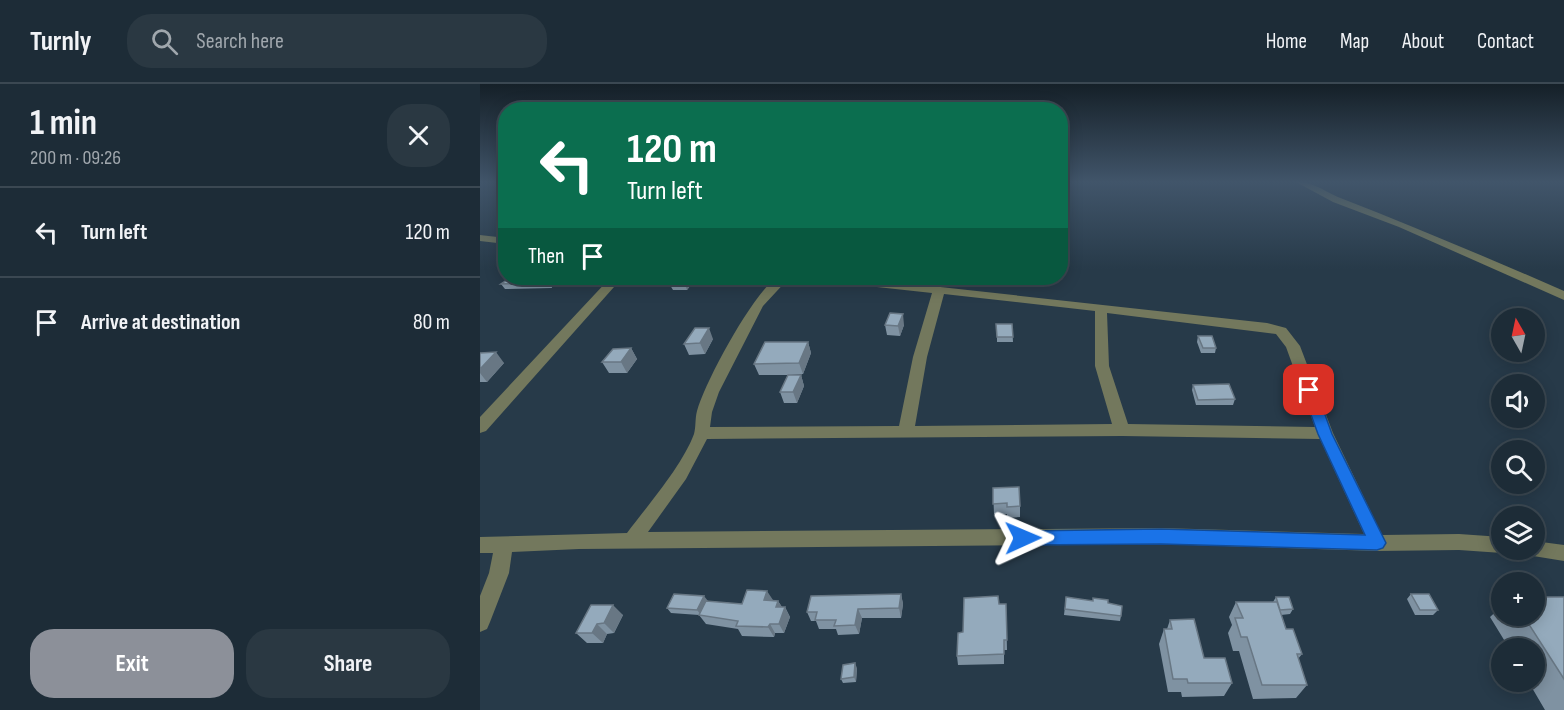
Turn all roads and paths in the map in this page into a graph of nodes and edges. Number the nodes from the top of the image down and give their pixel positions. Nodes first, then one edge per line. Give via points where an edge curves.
1 (1366, 211) edge
2 (481, 241) edge
3 (498, 241) edge
4 (610, 285) edge
5 (774, 285) edge
6 (894, 285) edge
7 (939, 290) junction
8 (1564, 296) edge
9 (1101, 307) junction
10 (480, 427) edge
11 (1122, 430) junction
12 (906, 432) junction
13 (702, 433) junction
14 (1325, 434) junction
15 (631, 542) junction
16 (1377, 543) junction
17 (1491, 544) edge
18 (480, 545) edge
19 (504, 545) junction
20 (1545, 550) edge
21 (1564, 553) edge
22 (480, 622) edge

1 - 8 street
2 - 3 street
4 - 10 street
5 - 13 street via 757,305 712,392 704,412
6 - 7 street
7 - 9 street
7 - 12 street via 920,357
9 - 11 street via 1102,366
9 - 14 street via 1281,331 1293,346
11 - 12 street
11 - 14 street
12 - 13 street
13 - 15 street via 680,474
14 - 16 street
15 - 16 street via 1161,537
15 - 19 street
16 - 17 street
18 - 19 street
19 - 22 street via 499,573
20 - 21 street

